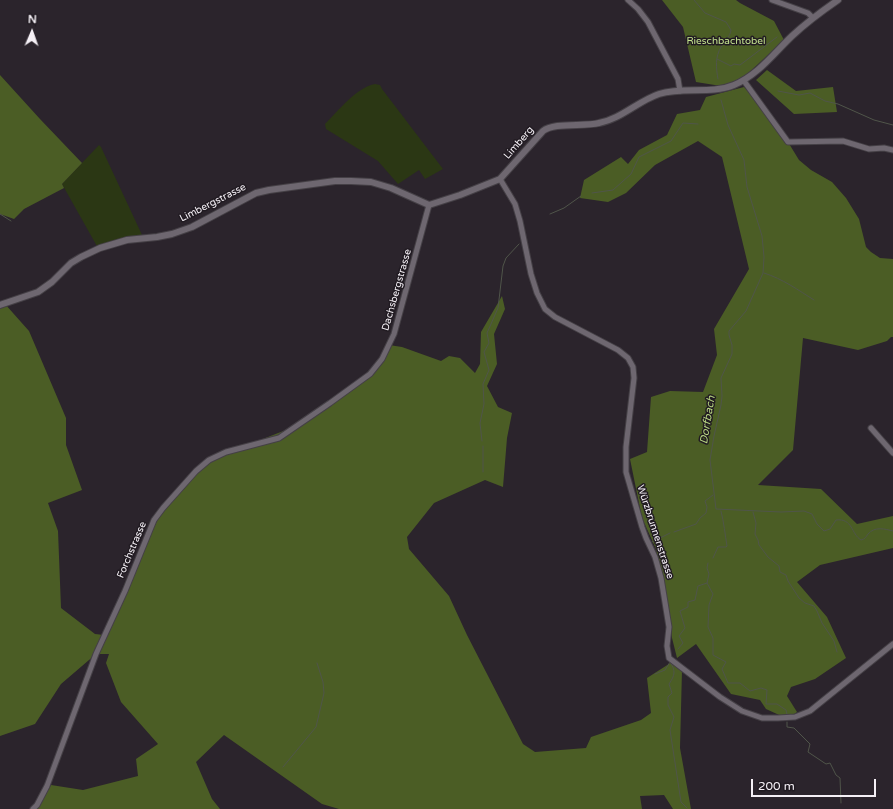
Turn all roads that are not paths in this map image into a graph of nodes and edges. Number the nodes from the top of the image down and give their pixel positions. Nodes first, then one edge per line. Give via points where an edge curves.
1 (628, 0) edge
2 (772, 0) edge
3 (838, 0) edge
4 (813, 18) junction
5 (744, 81) junction
6 (680, 91) junction
7 (893, 150) edge
8 (500, 179) junction
9 (430, 205) junction
10 (0, 305) edge
11 (370, 374) joint
12 (871, 428) dead end
13 (893, 453) edge
14 (893, 644) edge
15 (33, 809) edge

1 - 6 street via 648,22 678,79
2 - 4 street via 808,13
3 - 4 street
4 - 5 street
5 - 6 street, Limberg via 722,89
5 - 7 street via 788,142 843,141 869,149
6 - 8 street, Limberg via 658,94 601,123 546,128
8 - 9 street, Limberg
8 - 14 street, Würzbrunnenstrasse via 515,204 531,274 545,309 555,317 618,350 628,358 633,367 626,472 642,527 661,578 669,627 669,658 742,711 762,718 795,718 810,711
9 - 10 street, Limbergstrasse via 371,182 335,181 256,193 192,227 172,234 127,240 94,251 71,263 38,292
9 - 11 street, Dachsbergstrasse via 394,334 382,359
11 - 15 street, Forchstrasse via 279,438 226,452 209,460 163,508 148,532 125,591 91,665 47,786
12 - 13 street

